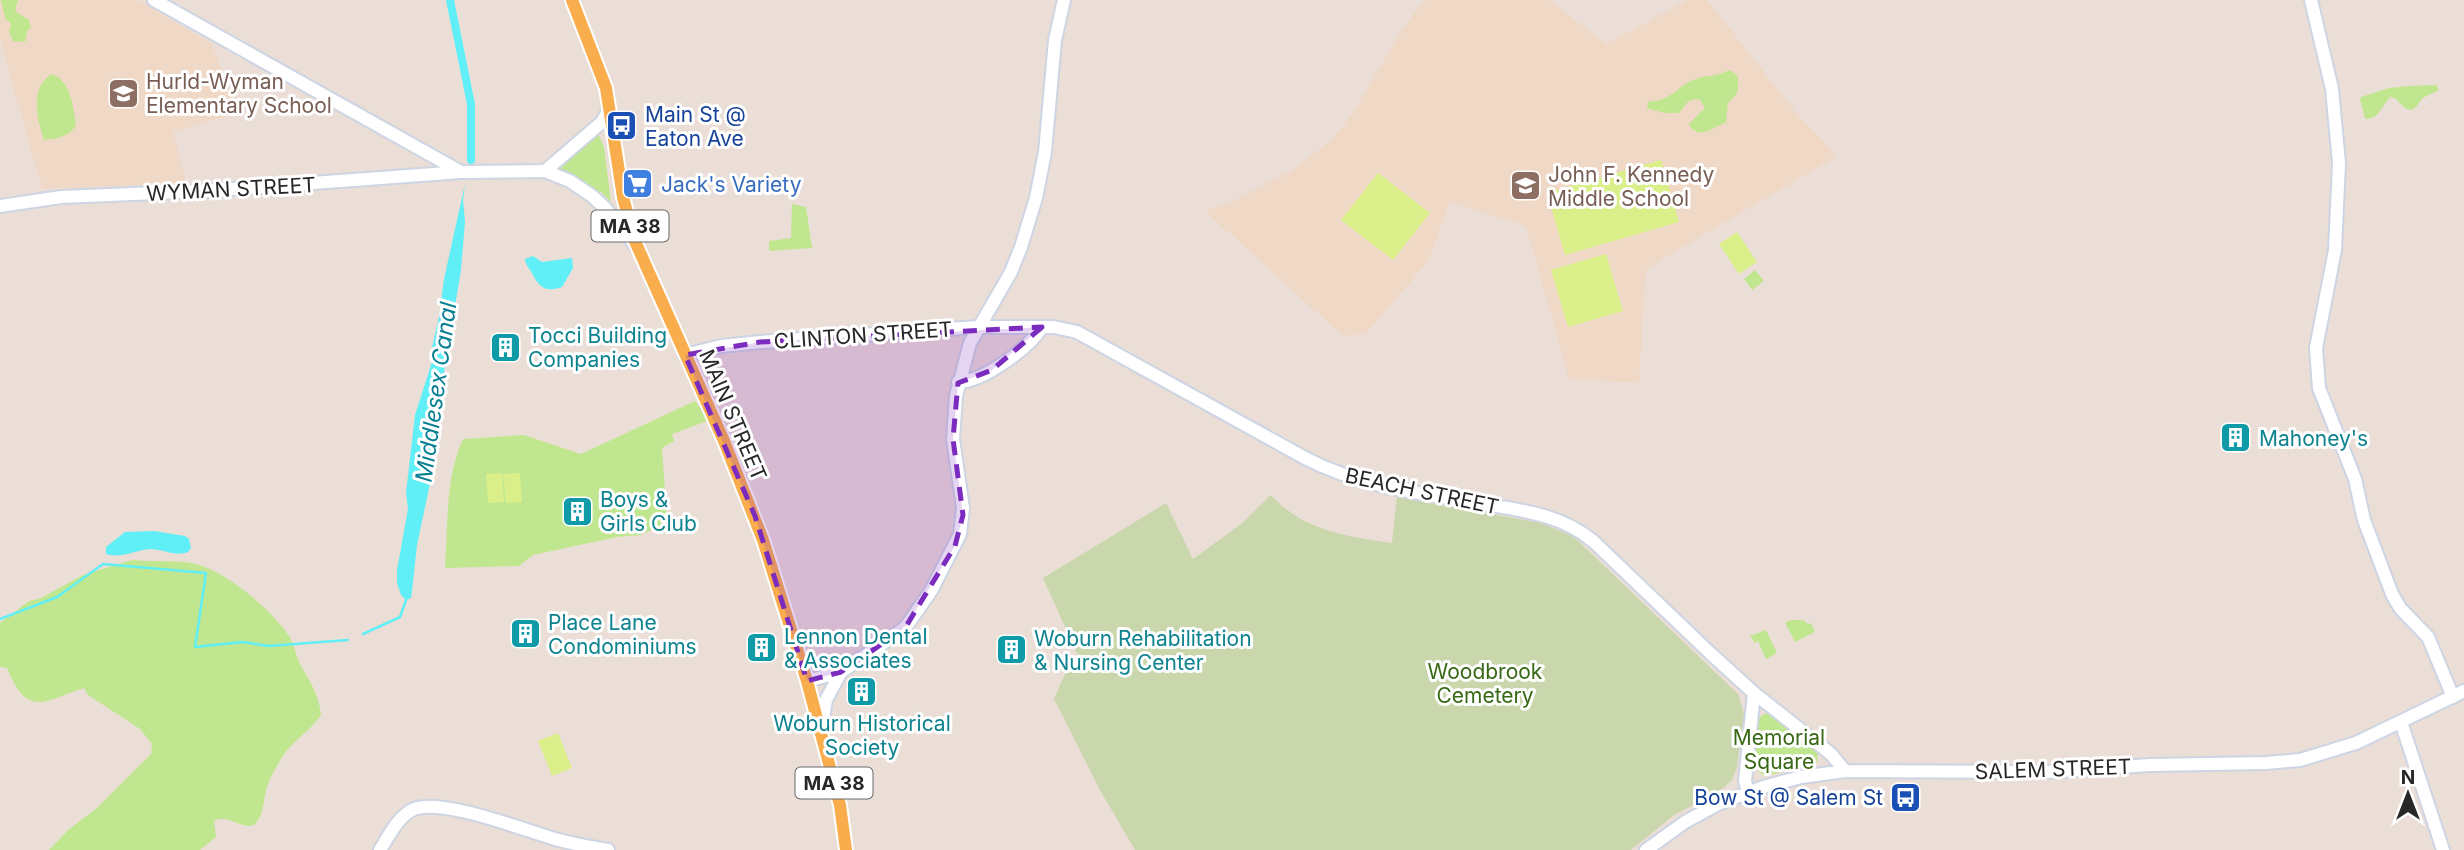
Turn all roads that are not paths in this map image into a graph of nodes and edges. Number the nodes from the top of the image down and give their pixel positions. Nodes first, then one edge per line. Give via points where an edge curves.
1 (154, 0) edge
2 (572, 0) edge
3 (1064, 0) edge
4 (2311, 0) edge
5 (609, 109) junction
6 (431, 155) junction
7 (545, 171) junction
8 (461, 172) junction
9 (429, 175) junction
10 (0, 206) edge
11 (638, 249) junction
12 (978, 327) junction
13 (1042, 327) junction
14 (685, 355) junction
15 (958, 382) junction
16 (841, 672) junction
17 (832, 685) junction
18 (809, 686) junction
19 (1754, 692) junction
20 (2458, 694) edge
21 (2401, 722) junction
22 (821, 734) junction
23 (1845, 771) junction
24 (1748, 792) junction
25 (380, 850) edge
26 (608, 850) edge
27 (846, 850) edge
28 (1646, 850) edge
29 (2443, 850) edge

1 - 6 street
2 - 5 main road, MAIN STREET / MA 38 via 597,62
3 - 12 street via 1036,198 1015,263
4 - 20 street via 2332,89 2340,178 2335,250 2316,348 2319,388 2394,599 2428,637
5 - 7 street via 602,122
5 - 11 main road, MAIN STREET / MA 38 via 625,207
6 - 8 street
6 - 9 street
7 - 8 street, WYMAN STREET
7 - 11 street via 592,196
8 - 9 street, WYMAN STREET
9 - 10 street, WYMAN STREET via 61,198
11 - 14 main road, MAIN STREET / MA 38
12 - 13 street, CLINTON STREET
12 - 14 street, CLINTON STREET via 751,342
12 - 15 street
13 - 15 street via 1033,340 992,370
13 - 19 street, BEACH STREET via 1086,336 1340,475 1383,487 1540,514 1569,524 1593,541
14 - 18 main road, MAIN STREET / MA 38 via 755,516
15 - 16 street via 953,428 963,508 960,534 910,624
16 - 17 street
16 - 18 street
17 - 18 street
17 - 22 street via 822,713
18 - 22 main road, MAIN STREET / MA 38
19 - 23 street, BEACH STREET via 1828,751
19 - 24 street via 1745,781
20 - 21 street, SALEM STREET
21 - 23 street, SALEM STREET via 2329,753 2279,763 2034,773
21 - 29 street
22 - 27 main road, MAIN STREET / MA 38 via 842,813
23 - 24 street, SALEM STREET
24 - 28 street, SALEM STREET via 1691,818
25 - 26 street via 405,814 428,806

